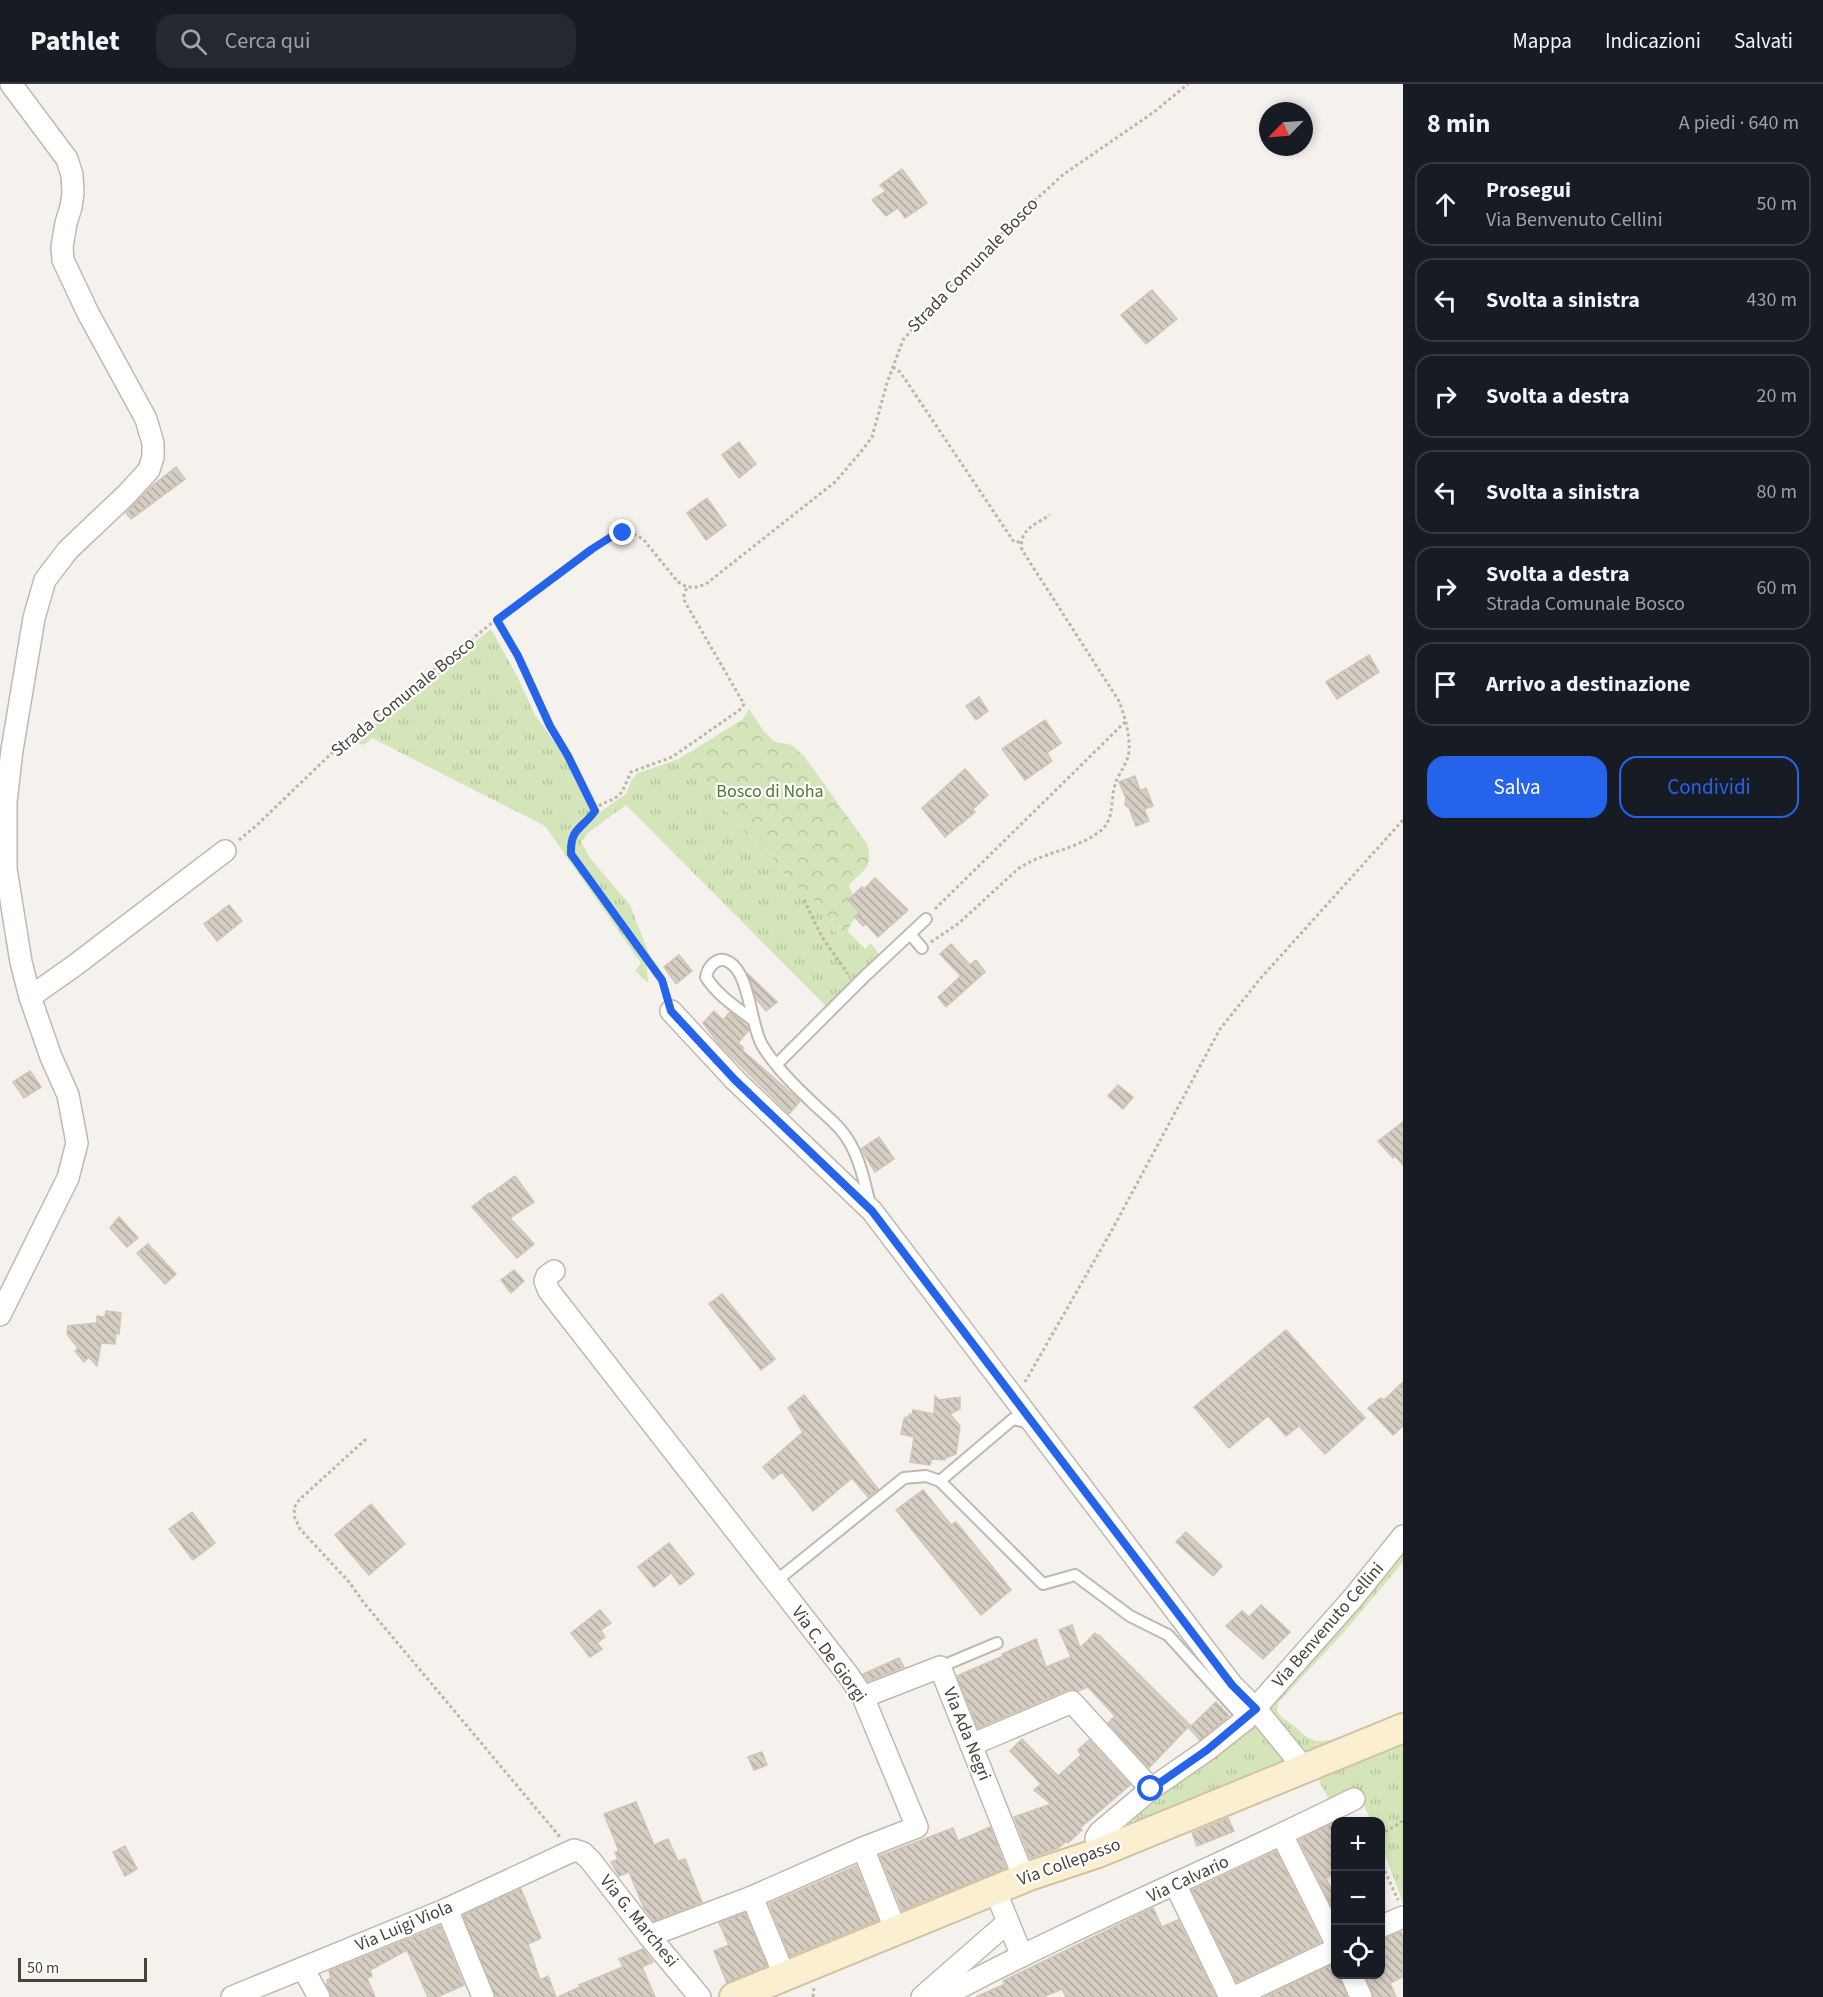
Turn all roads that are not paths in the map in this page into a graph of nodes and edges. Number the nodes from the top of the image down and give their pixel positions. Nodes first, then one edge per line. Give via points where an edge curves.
1 (11, 84) edge
2 (225, 851) road end
3 (926, 919) road end
4 (910, 934) junction
5 (922, 948) road end
6 (30, 997) junction
7 (671, 1011) road end
8 (754, 1021) junction
9 (777, 1064) junction
10 (872, 1211) junction
11 (554, 1271) dead end
12 (0, 1315) edge
13 (1033, 1423) junction
14 (940, 1481) junction
15 (1403, 1536) edge
16 (776, 1581) junction
17 (997, 1643) dead end
18 (940, 1667) junction
19 (863, 1697) junction
20 (1250, 1715) junction
21 (1403, 1728) edge
22 (971, 1745) junction
23 (1304, 1768) junction
24 (1151, 1789) junction
25 (1354, 1799) dead end
26 (1282, 1835) junction
27 (862, 1848) junction
28 (574, 1850) joint
29 (1098, 1853) junction
30 (1024, 1878) junction
31 (1175, 1884) junction
32 (995, 1890) junction
33 (752, 1897) junction
34 (447, 1909) junction
35 (1401, 1909) edge
36 (1008, 1922) junction
37 (1382, 1925) edge
38 (896, 1931) junction
39 (1331, 1935) edge
40 (649, 1936) junction
41 (1331, 1951) edge
42 (1022, 1956) junction
43 (303, 1968) junction
44 (785, 1977) junction
45 (1353, 1979) edge
46 (232, 1997) edge
47 (319, 1997) edge
48 (483, 1997) edge
49 (700, 1997) edge
50 (734, 1997) edge
51 (922, 1997) edge
52 (942, 1997) edge
53 (1230, 1997) edge
54 (1235, 1997) edge
55 (1361, 1997) edge

1 - 6 street via 67,159 73,192 63,260 146,418 153,443 149,470 68,550 45,580 34,618 12,750 5,829 6,869
2 - 6 street
3 - 4 lane
4 - 5 lane
4 - 9 lane
6 - 12 street via 68,1095 77,1143 68,1178
7 - 10 street via 735,1080
8 - 8 lane via 744,986 730,962 724,960 708,967 706,976 712,986
8 - 9 lane via 763,1046
9 - 10 lane via 850,1144
10 - 13 street
11 - 16 street, Via C. De Giorgi via 545,1281 549,1291
13 - 14 lane via 1013,1419
13 - 20 street via 1232,1685
14 - 16 lane via 926,1476 904,1478
14 - 20 lane via 1042,1584 1075,1575 1130,1616 1168,1635
15 - 20 street, Via Benvenuto Cellini
16 - 19 street, Via C. De Giorgi
17 - 18 lane
18 - 19 street, Via Ada Negri
18 - 22 street, Via Ada Negri
19 - 27 street, Via C. De Giorgi via 917,1827
20 - 23 street
20 - 24 street, Via Benvenuto Cellini
21 - 23 street, Via Collepasso
22 - 24 street via 1072,1702
22 - 30 street, Via Ada Negri
23 - 29 street, Via Collepasso
24 - 29 street, Via Benvenuto Cellini via 1100,1832 1096,1838
25 - 26 street, Via Calvario
26 - 31 street, Via Calvario
26 - 39 street
27 - 33 street, Via C. De Giorgi
27 - 38 street
28 - 34 street, Via Luigi Viola
28 - 40 street, Via G. Marchesi via 591,1861
29 - 30 street, Via Collepasso
30 - 32 street, Via Collepasso
31 - 42 street, Via Calvario
31 - 53 street
32 - 36 street
32 - 38 street, Via Collepasso
33 - 40 street, Via C. De Giorgi
33 - 44 street
34 - 43 street, Via Luigi Viola
34 - 48 street
35 - 37 street
36 - 42 street
36 - 51 street
38 - 44 street, Via Collepasso
40 - 49 street, Via G. Marchesi
41 - 54 street
42 - 52 street, Via Calvario
43 - 46 street, Via Luigi Viola
43 - 47 street
44 - 50 street, Via Collepasso
45 - 55 street

